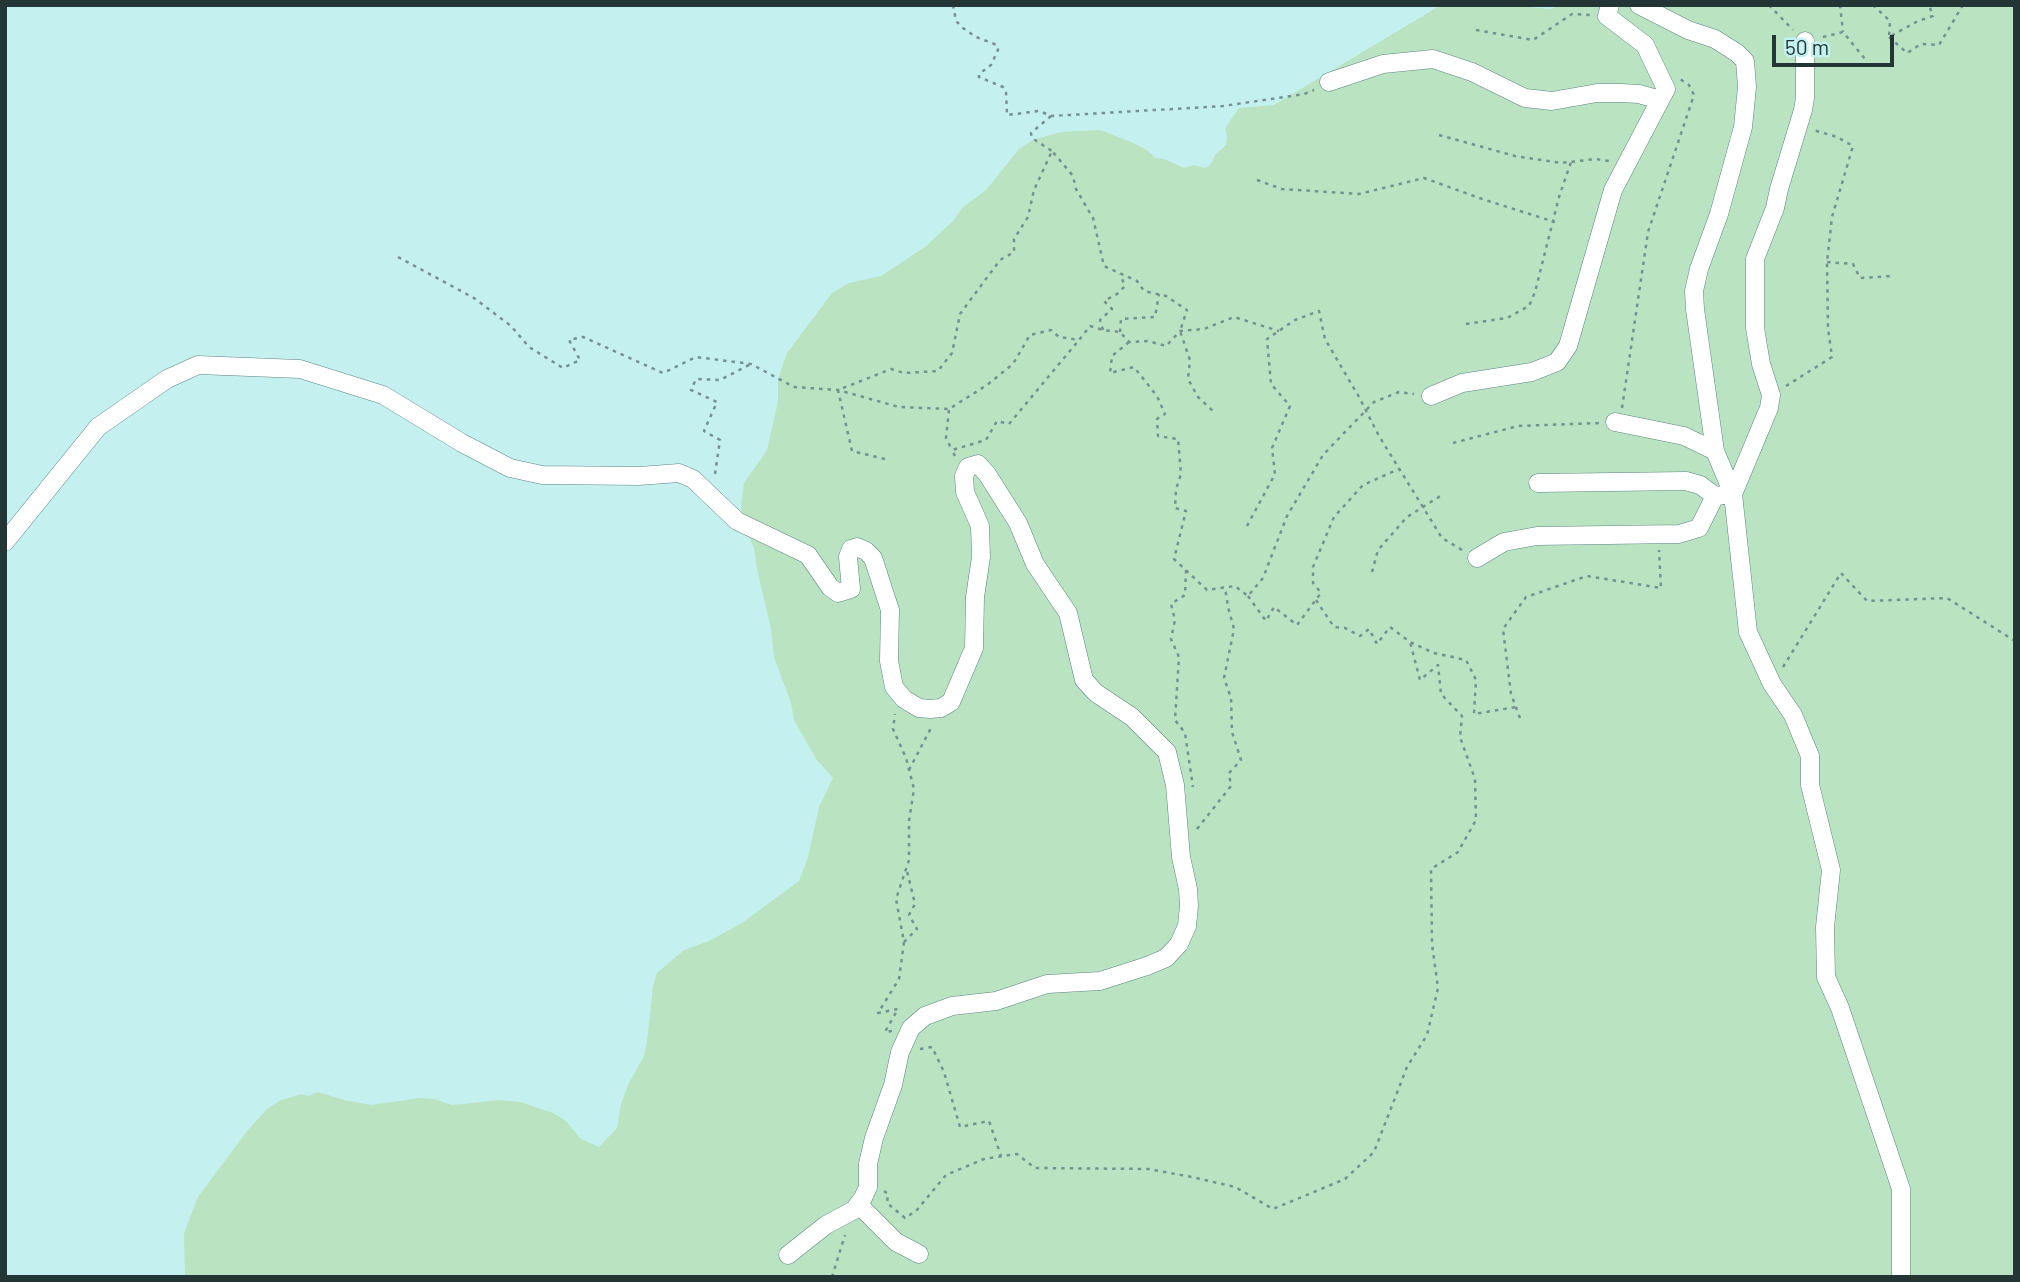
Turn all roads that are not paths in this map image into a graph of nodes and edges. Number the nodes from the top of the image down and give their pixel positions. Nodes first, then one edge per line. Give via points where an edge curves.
1 (1639, 5) edge
2 (1609, 10) edge
3 (1805, 41) road end
4 (1329, 82) road end
5 (1660, 100) junction
6 (1431, 396) road end
7 (1615, 422) road end
8 (1716, 451) junction
9 (1538, 483) dead end
10 (1724, 495) junction
11 (5, 541) edge
12 (1477, 558) road end
13 (858, 1204) junction
14 (919, 1254) dead end
15 (788, 1255) dead end
16 (1901, 1277) edge

1 - 8 street via 1715,39 1737,53 1747,70 1743,127 1694,292
2 - 5 street via 1644,45 1666,89
3 - 10 street via 1805,98 1775,208 1755,259 1755,328 1771,395 1769,408
4 - 5 street via 1383,64 1433,59 1525,98 1552,101 1621,93
5 - 6 street via 1613,190 1568,346 1557,362 1532,372 1462,383
7 - 8 street via 1684,436
8 - 10 street
9 - 10 street via 1686,481
10 - 12 street via 1699,528 1679,534 1536,536 1504,542
10 - 16 street via 1748,632 1810,756 1810,785 1831,870 1826,976 1901,1189
11 - 13 street via 98,427 167,379 198,365 300,369 383,395 510,468 542,475 679,473 693,479 737,521 808,555 838,593 851,589 851,549 866,551 873,558 890,610 889,661 894,687 919,708 941,708 951,702 974,648 980,526 965,492 964,476 968,467 978,464 1018,523 1035,564 1068,614 1084,680 1132,717 1167,752 1188,889 1186,926 1179,944 1166,958 1100,981 1047,984 996,1001 952,1006 925,1016 911,1028 900,1052 874,1138 867,1187
13 - 14 street via 896,1242
13 - 15 street

